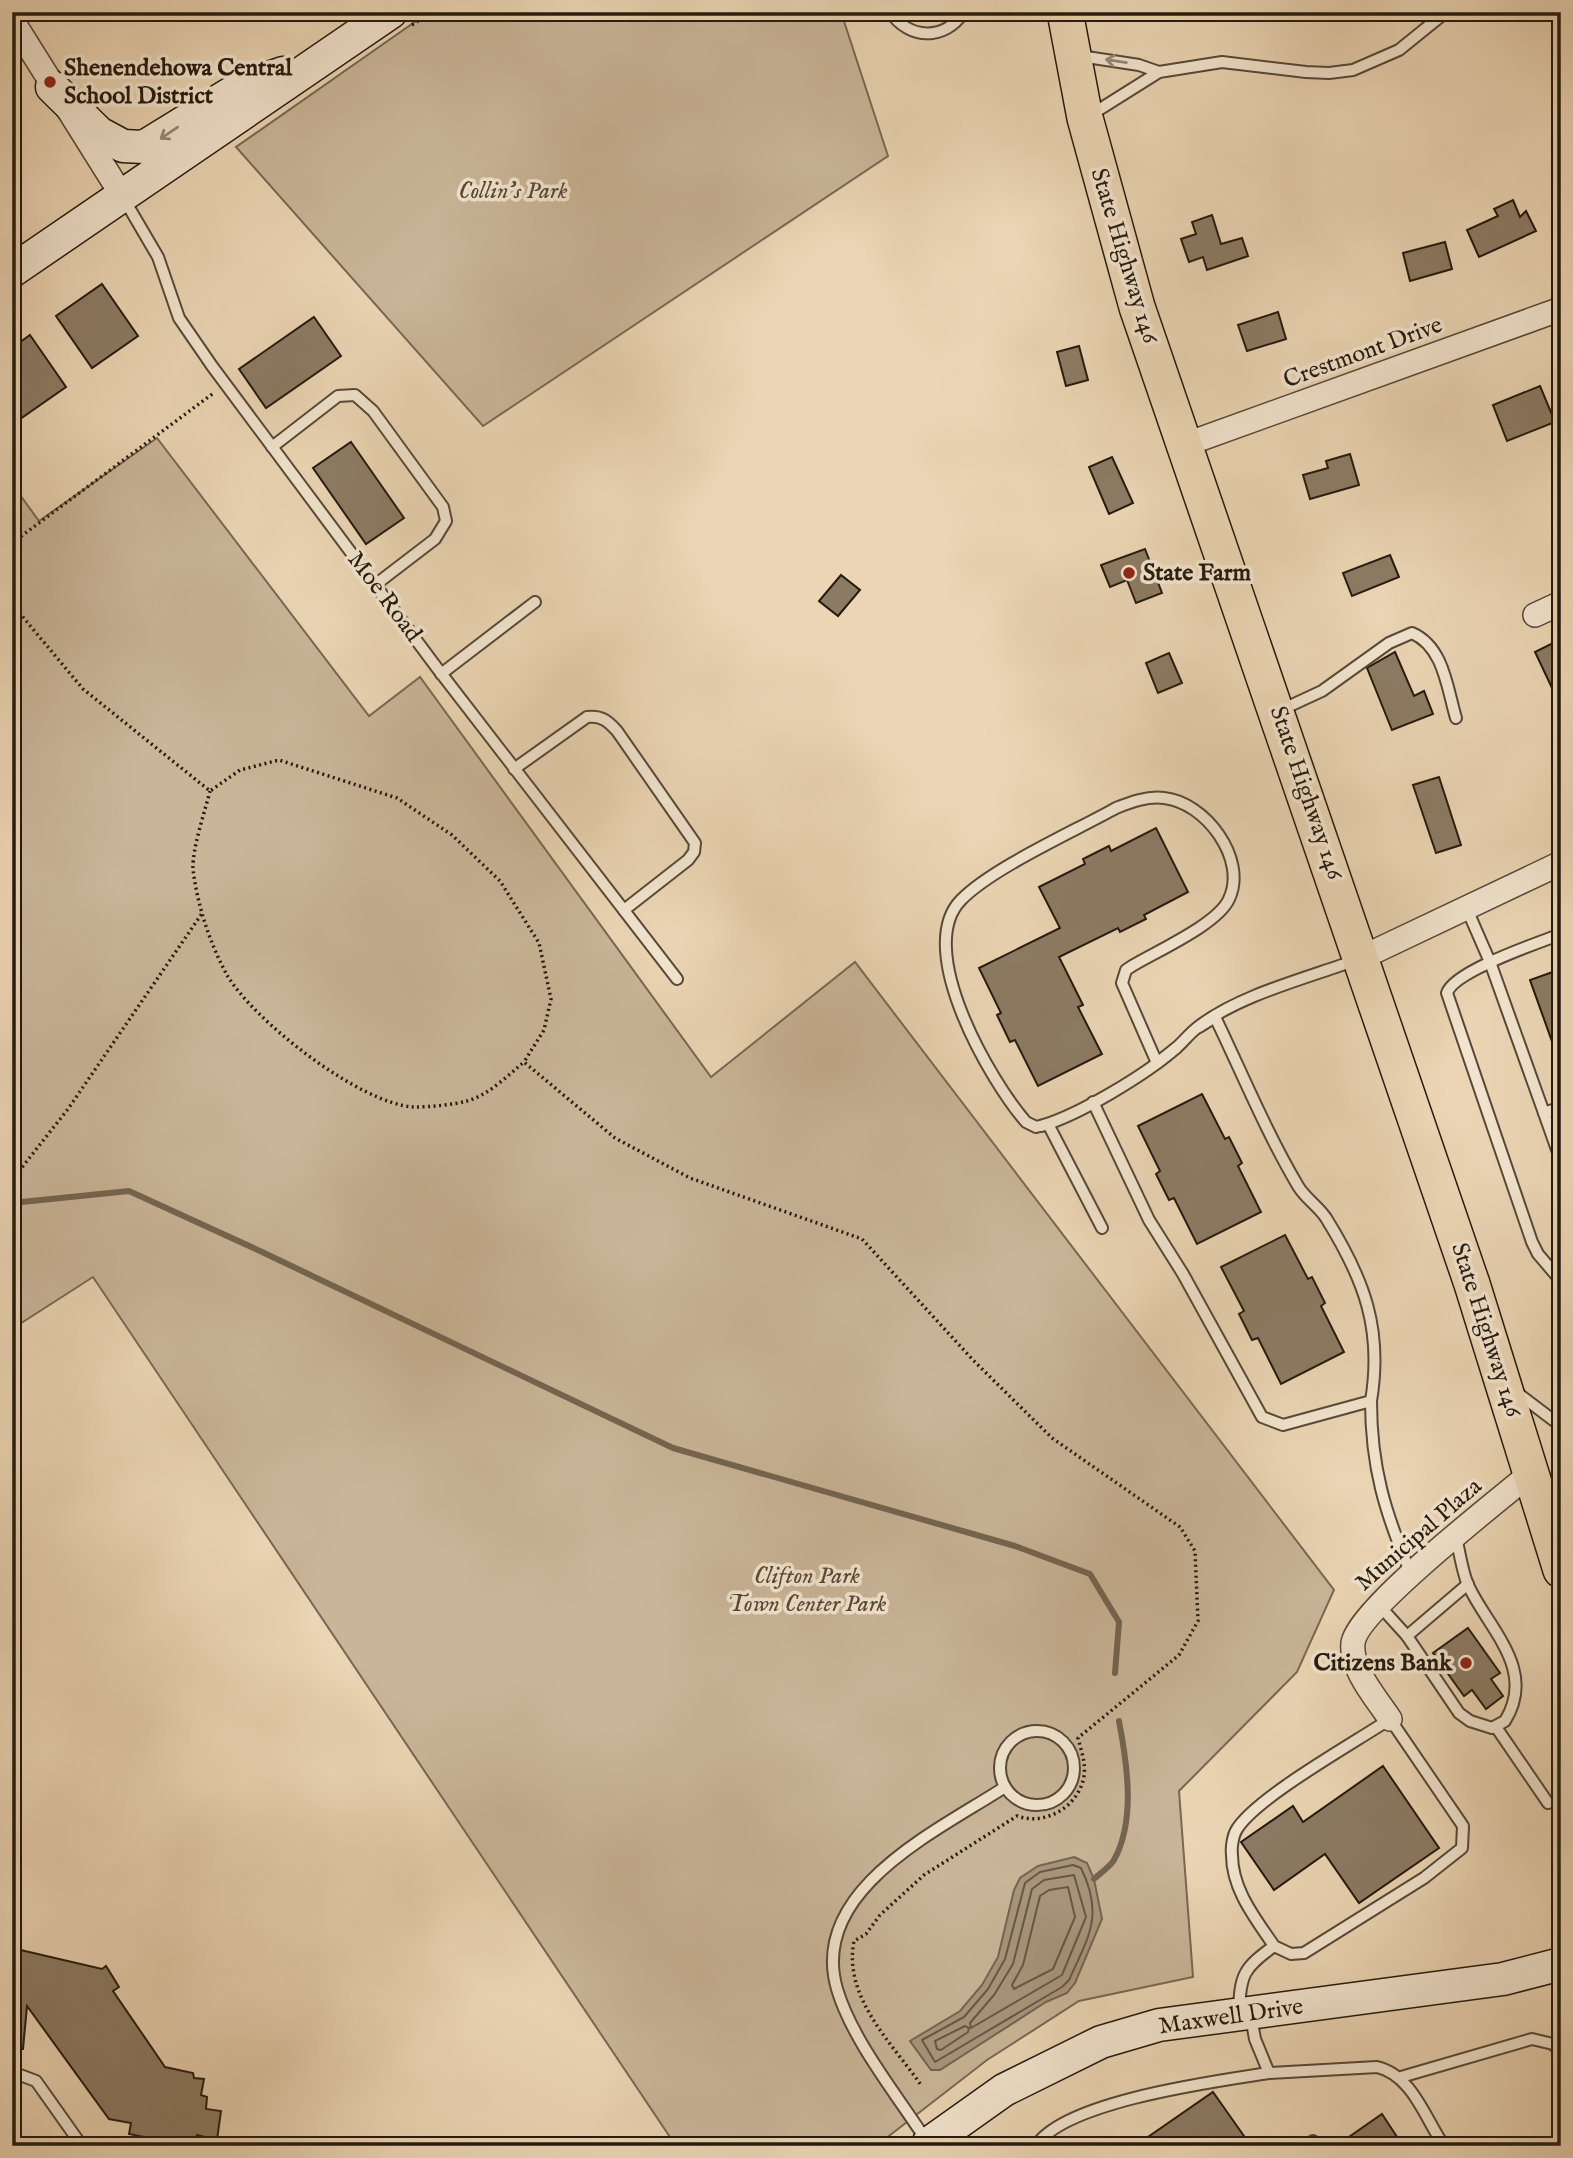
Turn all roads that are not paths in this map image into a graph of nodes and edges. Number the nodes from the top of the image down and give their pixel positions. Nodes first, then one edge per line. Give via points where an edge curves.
1 (391, 12) edge
2 (890, 12) edge
3 (964, 12) edge
4 (1065, 12) edge
5 (1446, 12) edge
6 (12, 20) edge
7 (1071, 54) junction
8 (318, 62) junction
9 (1159, 72) junction
10 (52, 87) junction
11 (1085, 118) junction
12 (123, 197) junction
13 (12, 271) edge
14 (1561, 309) edge
15 (1184, 445) junction
16 (272, 447) junction
17 (375, 586) junction
18 (535, 602) dead end
19 (1561, 603) edge
20 (1535, 615) dead end
21 (441, 674) junction
22 (1277, 712) junction
23 (1456, 718) dead end
24 (514, 769) junction
25 (1561, 863) edge
26 (1466, 907) junction
27 (624, 910) junction
28 (1561, 934) edge
29 (1363, 957) junction
30 (1490, 962) junction
31 (677, 979) dead end
32 (1215, 1017) junction
33 (1157, 1063) junction
34 (1093, 1102) junction
35 (1561, 1107) edge
36 (1544, 1112) junction
37 (1048, 1124) junction
38 (1561, 1161) edge
39 (1102, 1228) dead end
40 (1561, 1280) edge
41 (1502, 1380) junction
42 (1371, 1401) junction
43 (1561, 1426) edge
44 (1531, 1473) junction
45 (1456, 1538) junction
46 (1559, 1548) edge
47 (1410, 1574) junction
48 (1468, 1584) junction
49 (1378, 1604) junction
50 (1407, 1636) junction
51 (1390, 1719) junction
52 (1496, 1727) junction
53 (1005, 1787) junction
54 (1548, 1803) dead end
55 (1274, 1947) junction
56 (1561, 1964) edge
57 (1245, 2014) junction
58 (1561, 2053) edge
59 (12, 2072) edge
60 (1269, 2073) junction
61 (1401, 2077) junction
62 (928, 2145) edge
63 (82, 2146) edge
64 (1035, 2146) edge
65 (1444, 2146) edge

1 - 8 street
2 - 3 lane via 912,32 928,35 942,32
4 - 7 main road, State Highway 146
5 - 9 lane via 1399,50 1353,70 1329,74 1222,62
6 - 10 street
9 -> 7 lane
7 - 11 main road, State Highway 146
8 -> 10 street via 240,88 144,147 123,146 99,134
8 - 12 street
9 - 11 lane
10 - 12 street
11 - 15 main road, State Highway 146 via 1136,304
12 - 13 street
12 - 16 lane, Moe Road via 158,257 179,318
14 - 15 street, Crestmont Drive
15 - 22 main road, State Highway 146
16 - 17 lane, Moe Road
16 - 17 lane via 338,396 355,395 373,411 443,507 446,521 435,539
17 - 21 lane, Moe Road
18 - 21 lane
19 - 20 street
21 - 24 lane, Moe Road
22 - 23 lane via 1322,691 1389,643 1412,633 1438,657
22 - 29 main road, State Highway 146
24 - 27 lane, Moe Road
24 - 27 lane via 587,717 606,720 617,731 695,843 688,860
25 - 26 street
26 - 29 street
26 - 30 lane
27 - 31 lane, Moe Road
28 - 30 lane
29 - 32 lane
29 - 41 main road, State Highway 146
30 - 36 lane
30 - 40 lane via 1451,985 1448,998 1532,1242
32 - 33 lane
32 - 42 lane via 1299,1188 1327,1220 1361,1283 1375,1334
33 - 34 lane
33 - 37 lane via 1123,976 1218,914 1234,884 1230,856 1215,830 1187,806 1165,797 1134,800 1116,808 999,873 961,900 953,912 946,949 951,981 976,1045 1026,1122 1036,1127
34 - 37 lane
34 - 42 lane via 1155,1231 1262,1417 1283,1425
35 - 36 lane
36 - 38 lane
37 - 39 lane
41 - 43 lane
41 - 44 main road, State Highway 146
42 - 47 lane via 1377,1483
44 - 45 street, Municipal Plaza
44 - 46 main road, State Highway 146
45 - 47 street, Municipal Plaza
45 - 48 lane
47 - 49 street, Municipal Plaza
48 - 50 lane
48 - 52 lane via 1513,1663 1515,1699 1505,1721
49 - 50 lane
49 - 51 street, Municipal Plaza via 1365,1617 1353,1642 1362,1675
50 - 52 lane via 1459,1713 1470,1721
51 - 55 lane via 1253,1809 1235,1830 1231,1854 1235,1876 1244,1900
51 - 55 lane via 1464,1826 1462,1848 1424,1878 1304,1953
52 - 54 lane
53 - 53 lane via 1024,1803 1050,1803 1061,1796 1073,1775 1068,1748 1041,1731 1018,1736 1009,1743 1000,1764
53 - 62 lane via 902,1853 865,1884 848,1909 834,1949 837,1989 849,2017
55 - 57 lane via 1242,1976
56 - 57 street, Maxwell Drive via 1503,1979
57 - 60 lane
57 - 62 street, Maxwell Drive via 1159,2025 1101,2042 1004,2090
58 - 61 lane via 1553,2044 1532,2039
59 - 63 lane via 36,2081
60 - 61 lane via 1377,2067
60 - 64 lane via 1174,2088 1109,2106 1051,2131
61 - 65 lane

